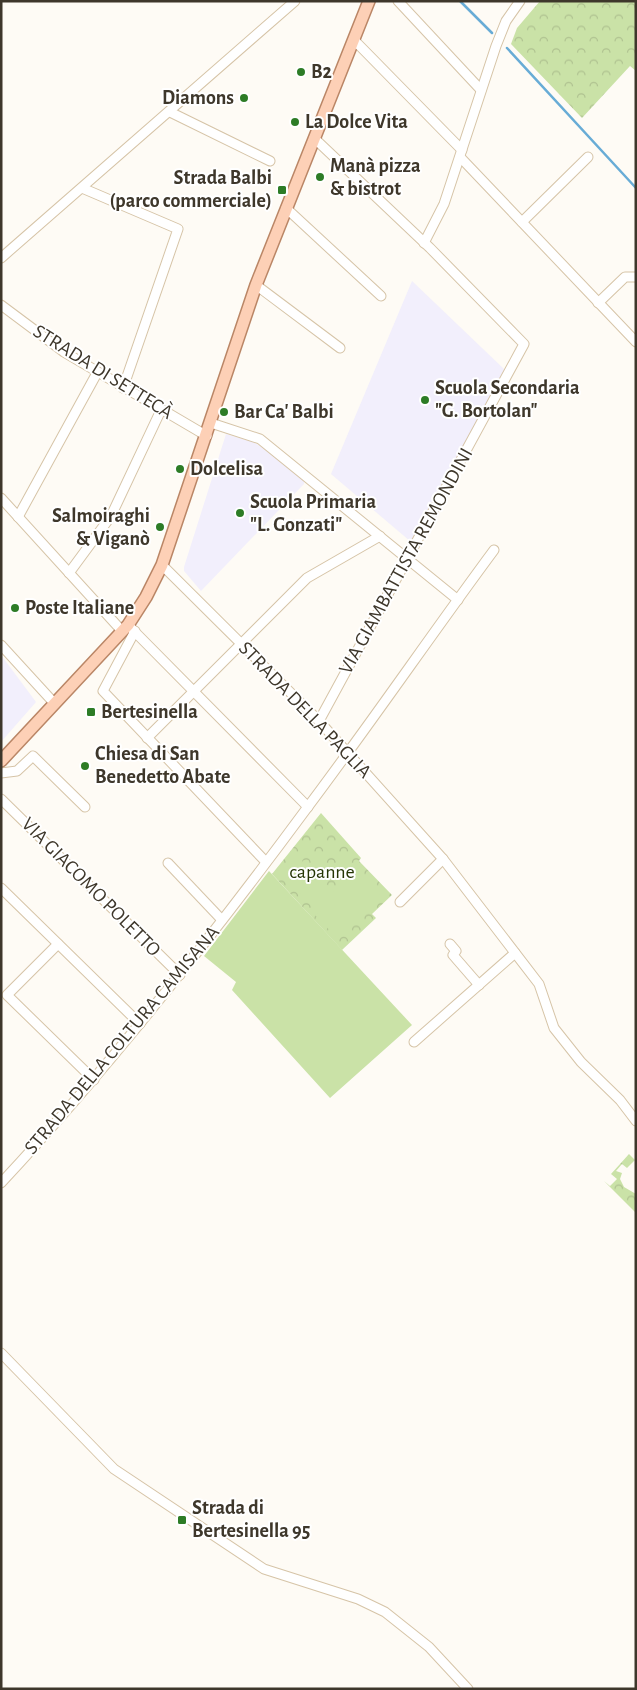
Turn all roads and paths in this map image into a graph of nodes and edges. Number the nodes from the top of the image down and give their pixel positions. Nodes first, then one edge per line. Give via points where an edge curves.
1 (295, 1) edge
2 (370, 1) edge
3 (398, 1) edge
4 (520, 1) edge
5 (354, 40) junction
6 (481, 90) junction
7 (170, 112) junction
8 (314, 138) junction
9 (461, 154) junction
10 (588, 157) dead end
11 (270, 161) dead end
12 (82, 188) junction
13 (286, 208) junction
14 (522, 222) junction
15 (424, 243) junction
16 (1, 258) edge
17 (636, 277) edge
18 (256, 285) junction
19 (381, 296) dead end
20 (598, 302) junction
21 (1, 305) edge
22 (636, 342) edge
23 (340, 348) dead end
24 (98, 373) junction
25 (123, 388) junction
26 (161, 410) junction
27 (211, 423) junction
28 (207, 436) junction
29 (1, 498) edge
30 (18, 517) junction
31 (380, 536) junction
32 (494, 550) dead end
33 (406, 558) junction
34 (162, 565) junction
35 (69, 573) junction
36 (458, 600) junction
37 (128, 629) junction
38 (242, 643) junction
39 (1, 645) edge
40 (194, 691) junction
41 (55, 704) junction
42 (319, 721) junction
43 (147, 738) junction
44 (347, 752) junction
45 (1, 761) edge
46 (1, 773) edge
47 (1, 798) edge
48 (85, 806) dead end
49 (308, 807) junction
50 (442, 859) junction
51 (266, 862) junction
52 (168, 863) dead end
53 (1, 888) edge
54 (400, 902) dead end
55 (222, 920) junction
56 (58, 944) junction
57 (450, 944) dead end
58 (515, 954) junction
59 (180, 975) junction
60 (479, 985) junction
61 (140, 1024) junction
62 (414, 1042) dead end
63 (94, 1080) junction
64 (636, 1120) edge
65 (1, 1183) edge
66 (1, 1353) edge
67 (468, 1689) edge

1 - 7 street
2 - 5 main road
3 - 6 street
4 - 6 street via 506,21
5 - 8 main road
5 - 9 street
6 - 9 street
7 - 11 street
7 - 12 street
8 - 13 main road
8 - 15 street, VIA GIAMBATTISTA REMONDINI
9 - 14 street
9 - 15 street via 444,204
10 - 14 street
12 - 16 street
12 - 25 street via 178,230
13 - 18 main road
13 - 19 street
14 - 20 street
15 - 33 street, VIA GIAMBATTISTA REMONDINI via 524,344
17 - 20 street via 625,277
18 - 23 street
18 - 27 main road
20 - 22 street
21 - 24 street, STRADA DI SETTECÀ
24 - 25 street, STRADA DI SETTECÀ
24 - 30 street
25 - 26 street, STRADA DI SETTECÀ
26 - 28 street, STRADA DI SETTECÀ
26 - 35 street via 111,516
27 - 28 main road
27 - 31 street via 260,439
28 - 34 main road
29 - 30 street
30 - 35 street
31 - 33 street
31 - 38 street via 307,578
32 - 36 street, STRADA DELLA COLTURA CAMISANA
33 - 36 street
33 - 42 street, VIA GIAMBATTISTA REMONDINI
34 - 37 main road
34 - 38 street, STRADA DELLA PAGLIA
35 - 37 street
36 - 44 street, STRADA DELLA COLTURA CAMISANA
37 - 40 street
37 - 41 main road
37 - 43 street via 103,692
38 - 40 street
38 - 42 street, STRADA DELLA PAGLIA
39 - 41 street
40 - 43 street
40 - 49 street
41 - 45 main road
42 - 44 street, STRADA DELLA PAGLIA
43 - 51 street
44 - 49 street, STRADA DELLA COLTURA CAMISANA
44 - 50 street, STRADA DELLA PAGLIA
46 - 48 street via 17,771 33,756
47 - 59 street, VIA GIACOMO POLETTO
49 - 51 street, STRADA DELLA COLTURA CAMISANA
50 - 54 street
50 - 58 street, STRADA DELLA PAGLIA
51 - 55 street, STRADA DELLA COLTURA CAMISANA
52 - 55 street, STRADA DELLA COLTURA CAMISANA
53 - 56 street
55 - 59 street, STRADA DELLA COLTURA CAMISANA
56 - 61 street
56 - 63 street via 7,995
57 - 60 street via 456,951 452,955
58 - 60 street
58 - 64 street, STRADA DELLA PAGLIA via 539,984 554,1028
59 - 61 street, STRADA DELLA COLTURA CAMISANA
60 - 62 street
61 - 63 street, STRADA DELLA COLTURA CAMISANA
63 - 65 street, STRADA DELLA COLTURA CAMISANA
66 - 67 street via 114,1469 264,1569 358,1599 385,1612 429,1647

